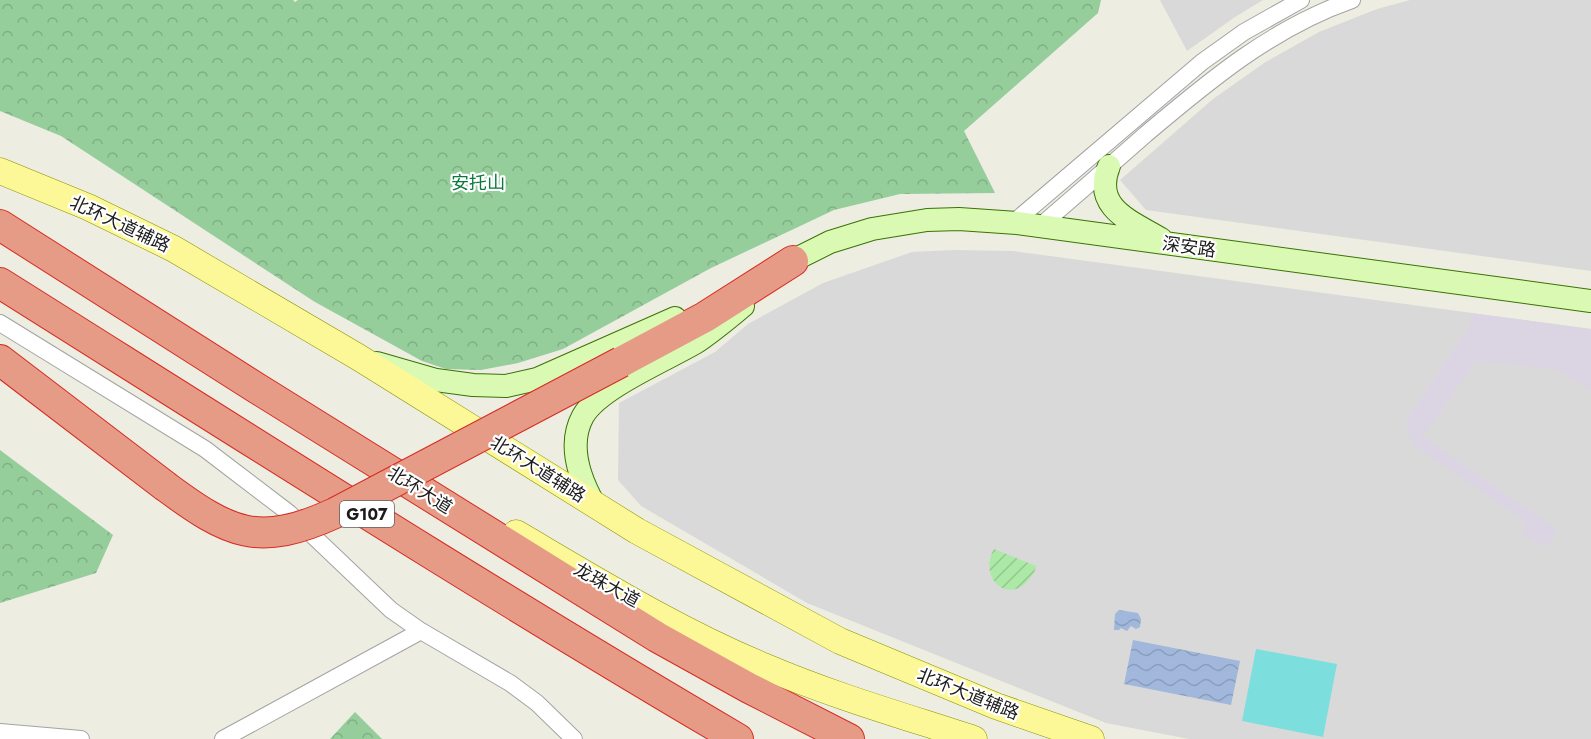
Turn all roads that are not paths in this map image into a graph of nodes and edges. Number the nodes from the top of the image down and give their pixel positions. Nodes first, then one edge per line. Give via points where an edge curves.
1 (1301, 0) edge
2 (1352, 0) edge
3 (1109, 166) junction
4 (0, 171) edge
5 (1013, 223) junction
6 (0, 225) edge
7 (1039, 226) junction
8 (1170, 244) junction
9 (793, 261) junction
10 (0, 283) edge
11 (1591, 301) edge
12 (0, 323) edge
13 (358, 357) junction
14 (0, 360) edge
15 (258, 389) junction
16 (594, 504) junction
17 (421, 631) junction
18 (0, 732) edge
19 (81, 739) edge
20 (223, 739) edge
21 (574, 739) edge
22 (738, 739) edge
23 (849, 739) edge
24 (974, 739) edge
25 (1091, 739) edge

1 - 5 street via 1244,32 1202,62
2 - 3 street via 1282,32 1237,60
3 - 7 street
3 - 8 street via 1104,186 1111,205
4 - 13 main road, 北环大道辅路 via 88,207 174,249
5 - 7 street, 深安路
5 - 9 street, 深安路 via 959,219 872,229 830,242
6 - 15 highway, 北环大道 / G107
7 - 8 street, 深安路
8 - 11 street, 深安路
9 - 13 street via 537,380 506,386 473,385 436,380
9 - 14 highway, bridge via 705,317 621,362 335,513 279,533 229,526 210,518
9 - 16 street via 715,329 616,387 583,416 576,451 583,483
10 - 22 highway, G107 via 435,556
12 - 17 street via 214,456 289,513 367,588
13 - 16 main road, 北环大道辅路
15 - 23 highway, 北环大道 / G107 via 657,637
15 - 24 main road, 龙珠大道 via 357,440 693,633 842,697
16 - 25 main road, 北环大道辅路 via 840,642 996,706
17 - 20 street
17 - 21 street via 510,683
18 - 19 street

